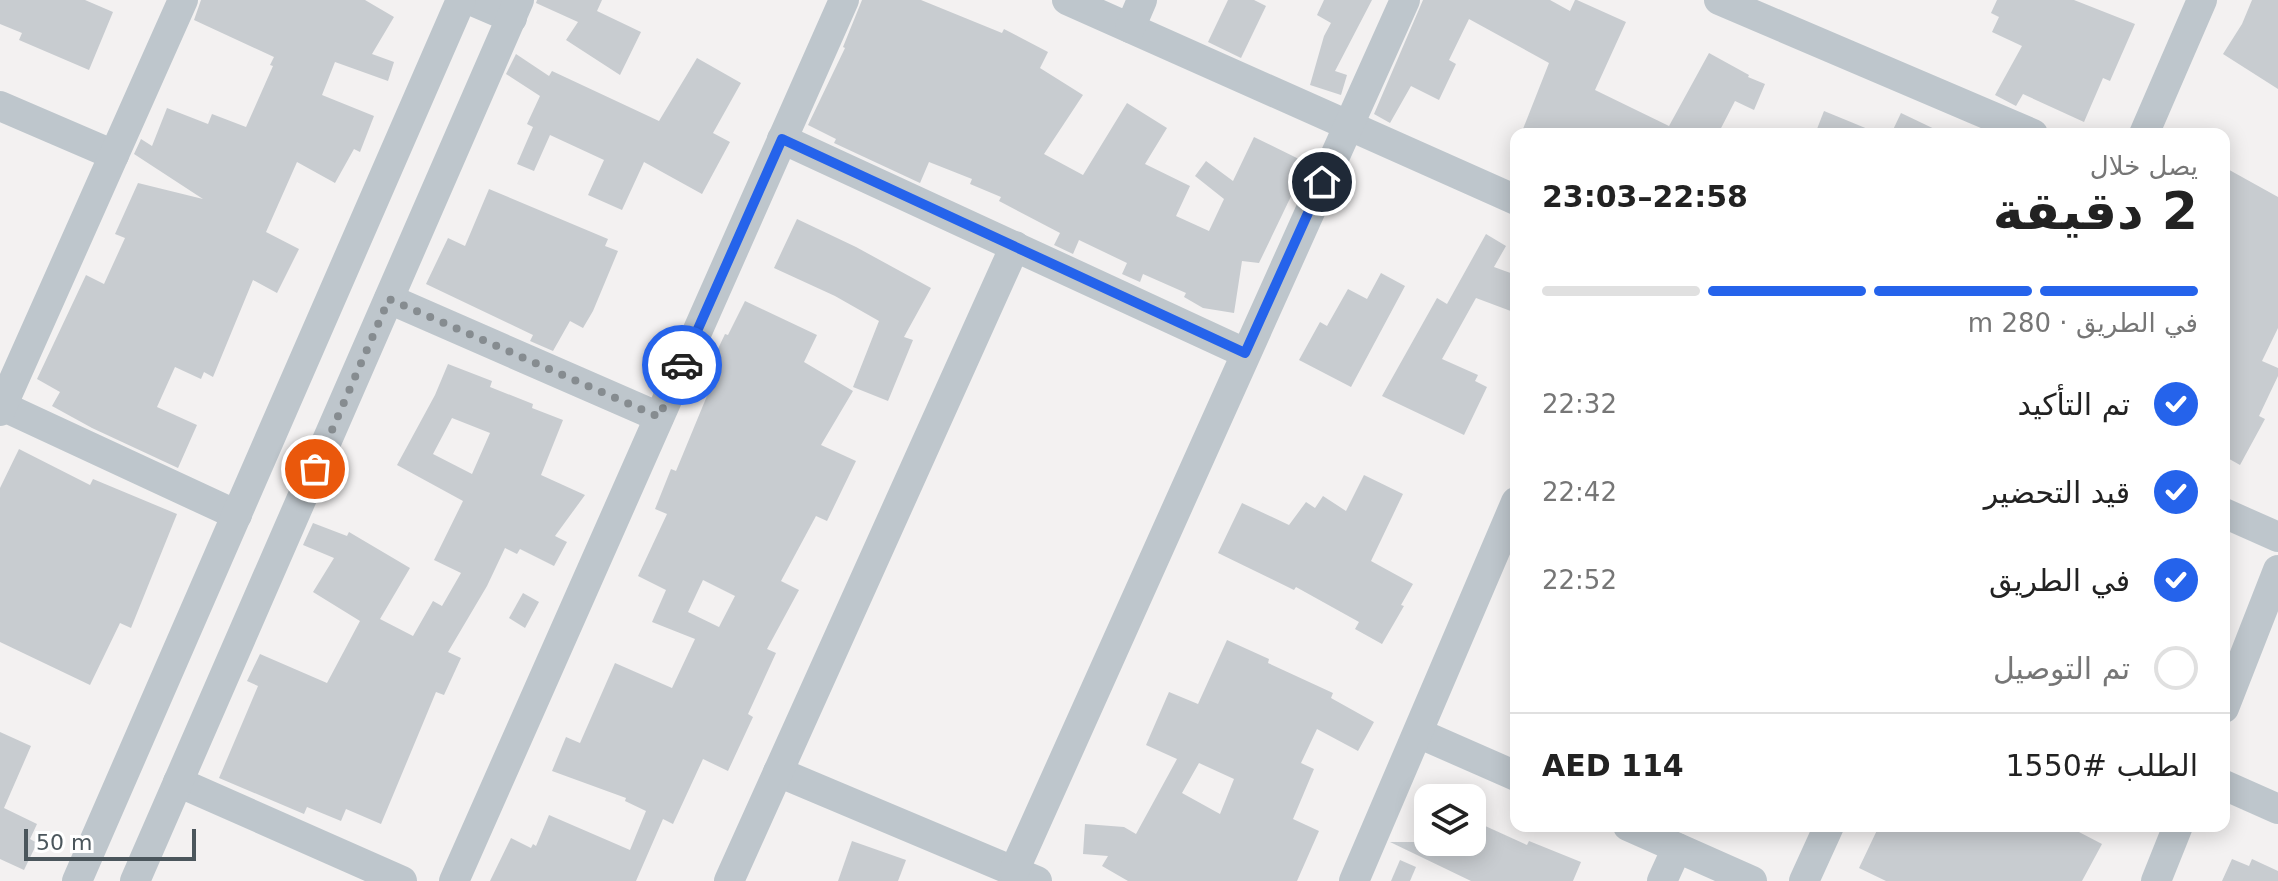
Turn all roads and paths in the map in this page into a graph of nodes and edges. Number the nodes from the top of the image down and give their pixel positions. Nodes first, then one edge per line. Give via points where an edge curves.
1 (183, 0) edge
2 (461, 0) edge
3 (470, 0) edge
4 (844, 0) edge
5 (1067, 0) edge
6 (1142, 0) edge
7 (1405, 0) edge
8 (1719, 0) edge
9 (2202, 0) edge
10 (516, 9) edge
11 (1130, 28) junction
12 (0, 106) edge
13 (1347, 126) junction
14 (2019, 128) edge
15 (2147, 128) edge
16 (782, 139) junction
17 (114, 155) junction
18 (1510, 197) edge
19 (1015, 246) junction
20 (389, 299) junction
21 (1245, 353) junction
22 (1, 408) edge
23 (659, 417) junction
24 (237, 515) junction
25 (1510, 516) edge
26 (2230, 516) edge
27 (2278, 537) edge
28 (2278, 570) edge
29 (2230, 693) edge
30 (1418, 733) junction
31 (778, 772) junction
32 (1510, 773) edge
33 (178, 782) junction
34 (2230, 788) edge
35 (2278, 809) edge
36 (1641, 832) edge
37 (1826, 832) edge
38 (2176, 832) edge
39 (1677, 848) junction
40 (1026, 876) edge
41 (77, 881) edge
42 (135, 881) edge
43 (402, 881) edge
44 (454, 881) edge
45 (729, 881) edge
46 (1354, 881) edge
47 (1662, 881) edge
48 (1752, 881) edge
49 (1804, 881) edge
50 (2156, 881) edge

1 - 17 street
2 - 24 street
3 - 10 street
4 - 16 street
5 - 11 street
6 - 11 street
7 - 13 street
8 - 14 street
9 - 15 street
10 - 20 street
11 - 13 street
12 - 17 street
13 - 18 street
13 - 21 street
16 - 19 street
16 - 23 street
17 - 22 street
19 - 21 street
19 - 31 street
20 - 23 street
20 - 33 street
21 - 40 street
22 - 24 street
23 - 44 street
24 - 41 street
25 - 30 street
26 - 27 street
28 - 29 street
30 - 32 street
30 - 46 street
31 - 40 street
31 - 45 street
33 - 42 street
33 - 43 street
34 - 35 street
36 - 39 street
37 - 49 street
38 - 50 street
39 - 47 street
39 - 48 street

